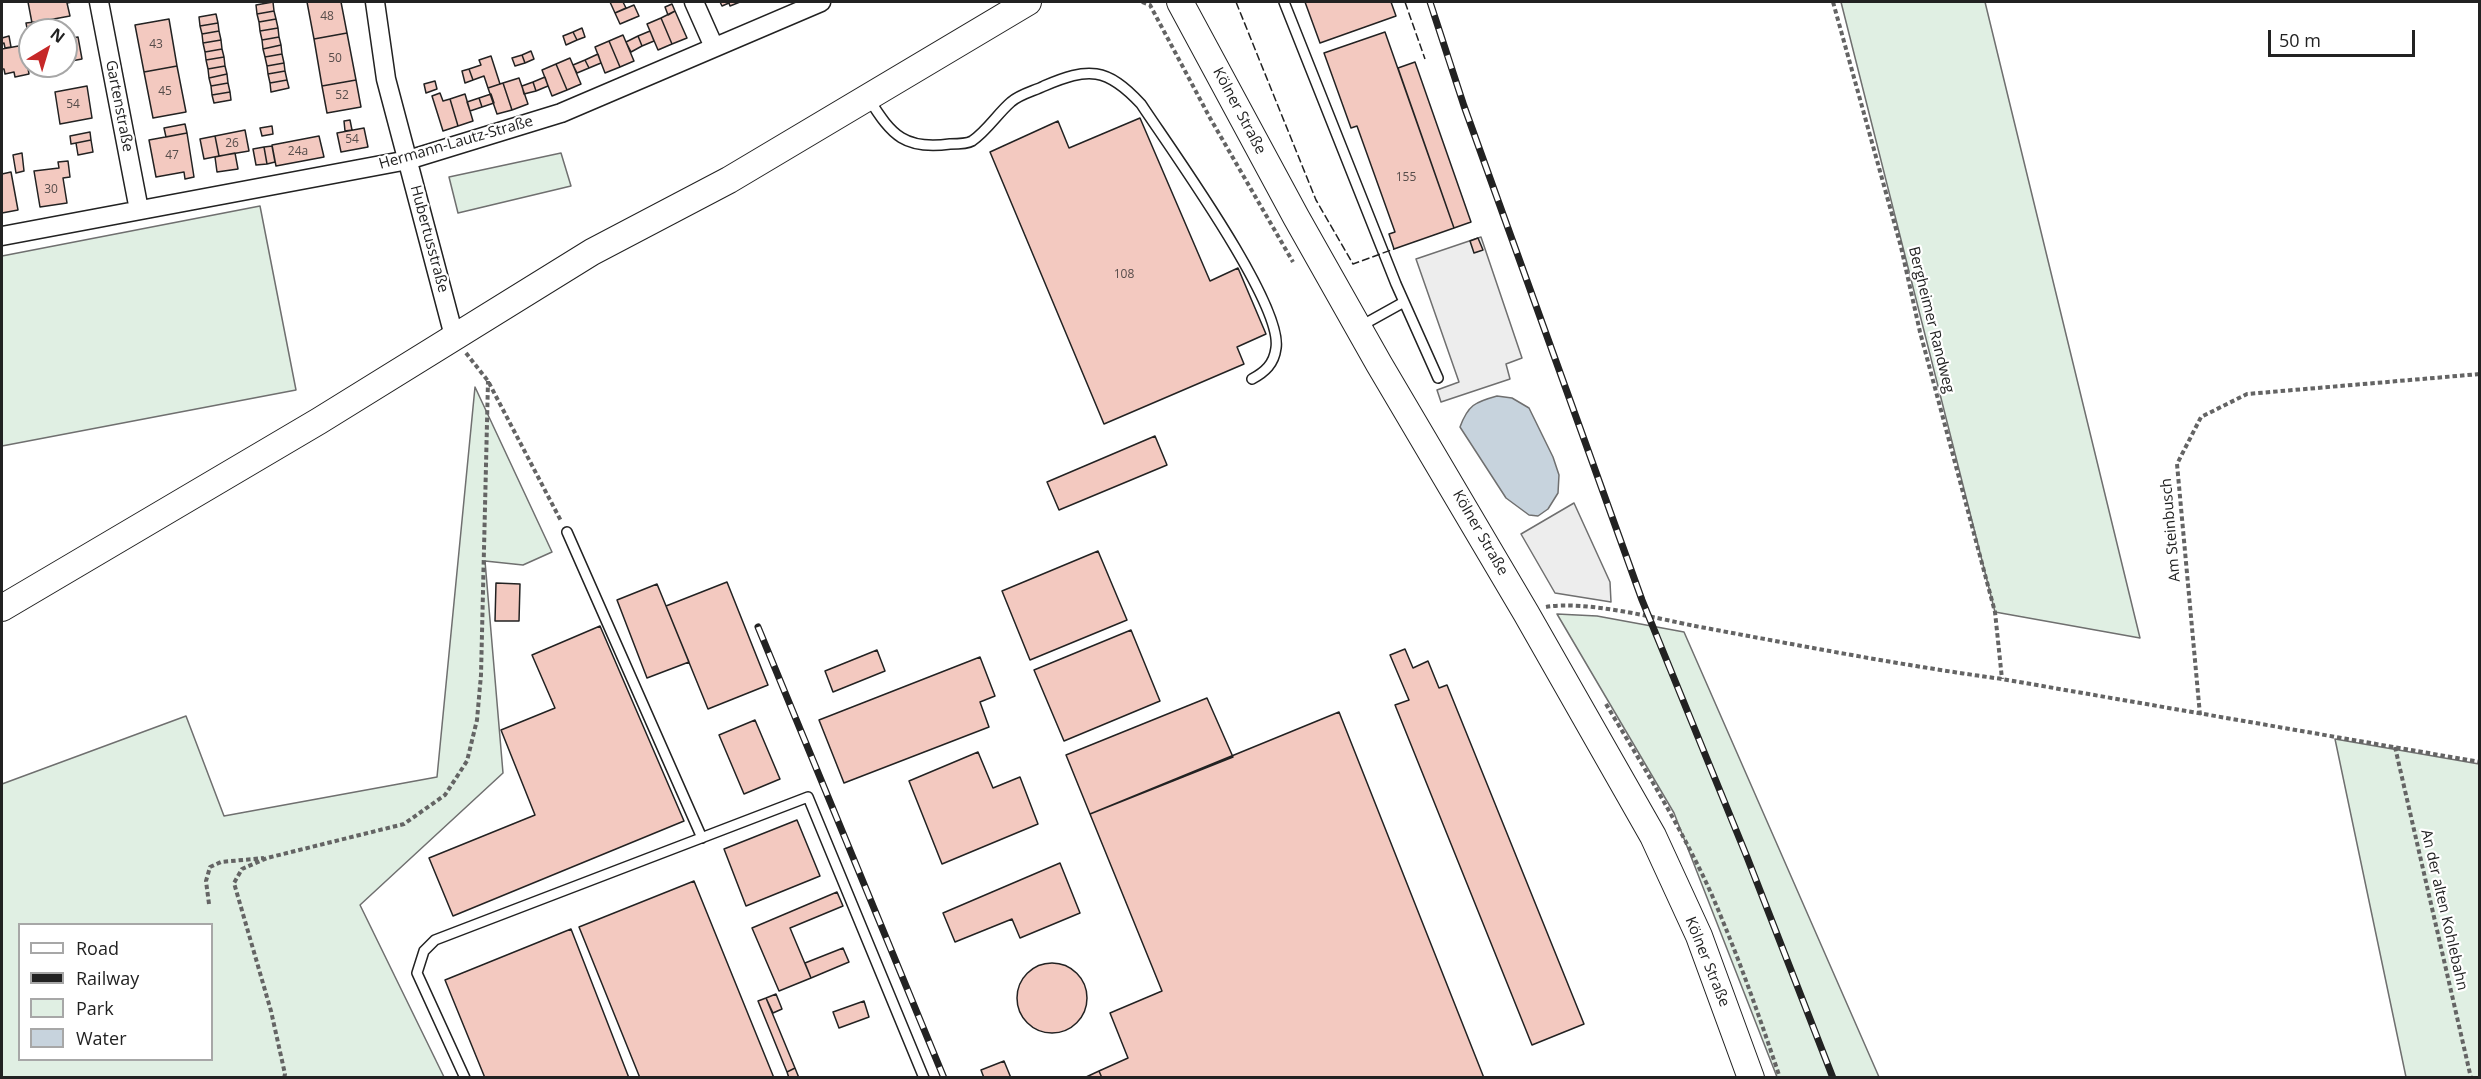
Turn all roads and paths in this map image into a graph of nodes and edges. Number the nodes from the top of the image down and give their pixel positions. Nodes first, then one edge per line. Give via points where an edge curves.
1 (99, 2) edge
2 (375, 2) edge
3 (694, 2) edge
4 (821, 2) edge
5 (1028, 2) edge
6 (1180, 2) edge
7 (1284, 2) edge
8 (1833, 2) edge
9 (714, 47) junction
10 (868, 97) junction
11 (408, 160) junction
12 (139, 210) junction
13 (2, 236) edge
14 (1404, 302) junction
15 (1358, 327) junction
16 (454, 336) junction
17 (2480, 374) edge
18 (1438, 378) dead end
19 (1252, 379) dead end
20 (488, 381) junction
21 (567, 532) joint
22 (2, 608) edge
23 (1526, 613) junction
24 (2002, 679) junction
25 (2200, 715) junction
26 (2395, 747) junction
27 (2480, 762) edge
28 (702, 838) junction
29 (267, 858) junction
30 (209, 904) dead end
31 (284, 1077) edge
32 (465, 1077) edge
33 (921, 1077) edge
34 (1751, 1077) edge
35 (2471, 1077) edge

1 - 12 street, Gartenstraße
2 - 11 street, Hubertusstraße via 386,79
3 - 9 street
4 - 9 street, Hermann-Lautz-Straße
5 - 10 main road
6 - 15 main road, Kölner Straße
7 - 14 lane
8 - 24 path, Bergheimer Randweg via 1995,612
9 - 11 street, Hermann-Lautz-Straße via 561,113
10 - 16 main road via 729,180 592,252
10 - 19 lane via 893,132 905,141 930,146 971,142 1013,100 1072,74 1095,73 1126,88 1141,104 1248,268 1275,328 1277,347 1272,363
11 - 12 street, Hermann-Lautz-Straße
11 - 16 street, Hubertusstraße
12 - 13 street, Hermann-Lautz-Straße
14 - 15 lane
14 - 18 lane
15 - 23 main road, Kölner Straße
16 - 20 path
16 - 22 main road via 309,427
17 - 25 path, Am Steinbusch via 2247,394 2200,417 2177,464
20 - 21 path
20 - 29 path via 482,675 467,761 445,795 404,824
21 - 28 lane
23 - 24 path via 1567,604 1926,669
23 - 34 main road, Kölner Straße via 1653,836 1699,936
24 - 25 path
25 - 26 path
26 - 27 path
26 - 35 path, An der alten Kohlebahn
28 - 32 lane via 435,940 424,951 417,973
28 - 33 lane via 808,797
29 - 30 path via 221,862 210,867 206,881
29 - 31 path via 242,869 234,884 271,1011

